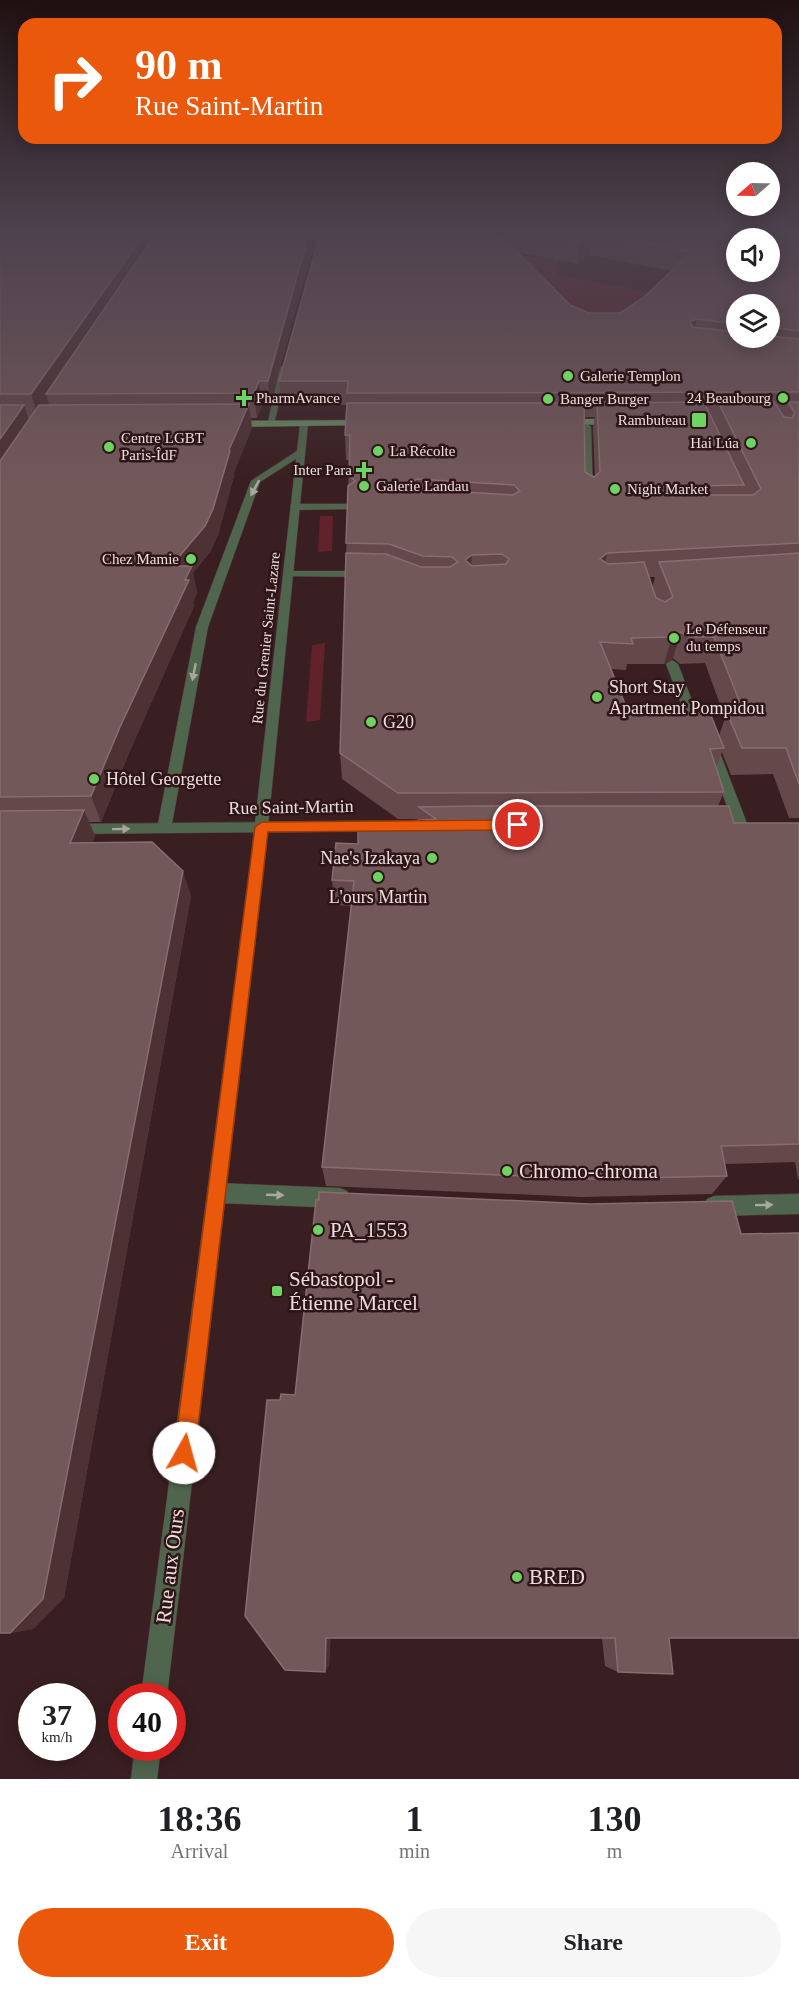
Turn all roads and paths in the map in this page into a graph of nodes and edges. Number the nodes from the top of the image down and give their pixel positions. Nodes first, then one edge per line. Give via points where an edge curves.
1 (286, 361) edge
2 (549, 422) edge
3 (584, 422) junction
4 (620, 422) edge
5 (374, 423) edge
6 (217, 424) edge
7 (270, 424) junction
8 (304, 424) junction
9 (300, 453) junction
10 (588, 498) edge
11 (295, 505) junction
12 (350, 505) edge
13 (288, 574) junction
14 (378, 575) edge
15 (672, 664) edge
16 (390, 826) edge
17 (741, 826) edge
18 (262, 827) junction
19 (164, 828) junction
20 (57, 830) edge
21 (217, 1193) junction
22 (357, 1198) edge
23 (799, 1204) edge
24 (696, 1206) edge
25 (156, 1683) edge
26 (146, 1761) edge
27 (144, 1779) edge

1 - 7 street
2 - 3 main road
3 - 4 main road
3 - 10 street
5 - 8 main road
6 - 7 main road
7 - 8 main road
8 - 9 street, Rue du Grenier Saint-Lazare
9 - 11 street, Rue du Grenier Saint-Lazare
9 -> 19 street via 256,481 202,627
11 - 12 street
11 - 13 street, Rue du Grenier Saint-Lazare
13 - 14 street
13 - 18 street, Rue du Grenier Saint-Lazare
15 - 17 street via 688,706 709,740
16 - 18 street, Rue Saint-Martin
18 - 19 street, Rue Saint-Martin
18 - 21 street, Rue aux Ours
20 -> 19 street, Rue Saint-Martin
21 -> 22 street
21 - 25 street, Rue aux Ours
24 -> 23 street
26 - 27 street

